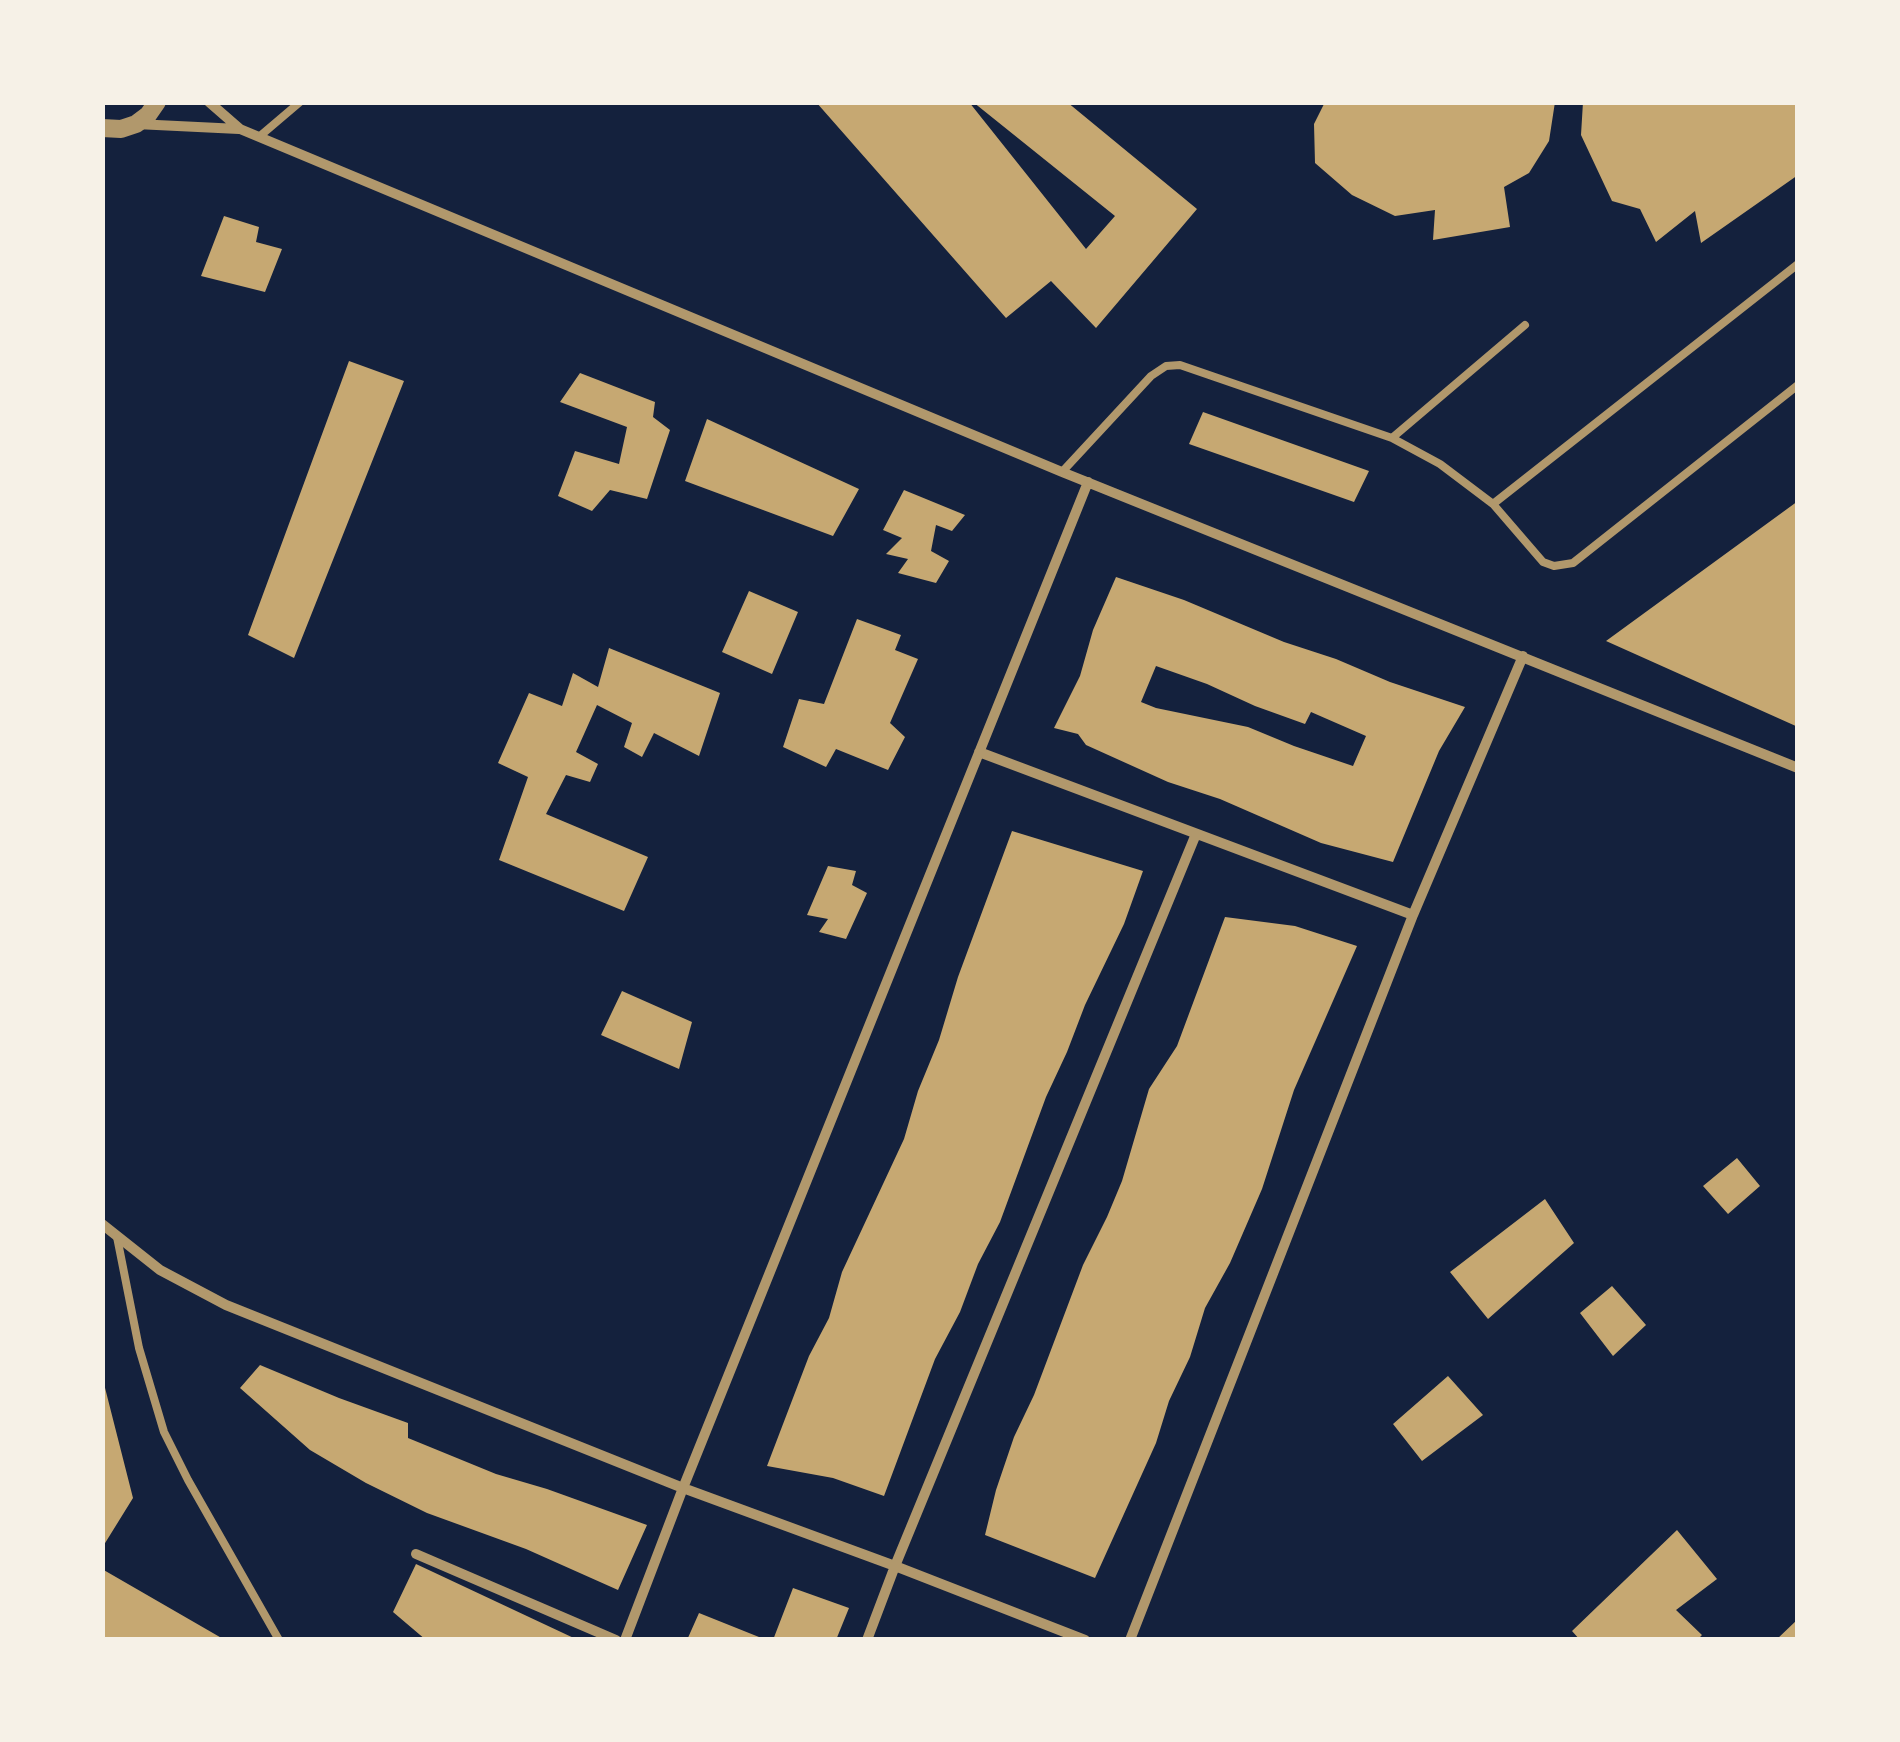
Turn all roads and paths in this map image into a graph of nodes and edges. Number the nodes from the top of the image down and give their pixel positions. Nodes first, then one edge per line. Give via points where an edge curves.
1 (157, 102) edge
2 (209, 102) edge
3 (300, 102) edge
4 (136, 124) junction
5 (103, 129) edge
6 (240, 129) junction
7 (260, 136) junction
8 (1798, 264) edge
9 (1524, 324) dead end
10 (1798, 386) edge
11 (1392, 438) junction
12 (1062, 472) junction
13 (1088, 482) junction
14 (1493, 504) junction
15 (1524, 656) junction
16 (978, 752) junction
17 (1798, 768) edge
18 (1196, 834) junction
19 (1414, 915) junction
20 (102, 1224) edge
21 (117, 1236) junction
22 (684, 1488) junction
23 (416, 1554) dead end
24 (895, 1566) junction
25 (279, 1640) edge
26 (616, 1640) edge
27 (625, 1640) edge
28 (867, 1640) edge
29 (1085, 1640) edge
30 (1130, 1640) edge

1 - 4 street
2 - 6 street
3 - 7 lane
4 - 5 street
4 - 6 street
6 - 7 street
7 - 12 street
8 - 14 lane
9 - 11 lane
10 - 14 lane via 1572,563 1542,562
11 - 12 lane via 1180,365 1166,366
11 - 14 lane
12 - 13 street
13 - 15 street
13 - 16 street
15 - 17 street
15 - 19 street
16 - 18 street
16 - 22 street
18 - 19 street
18 - 24 street
19 - 30 street
20 - 21 street
21 - 22 street via 160,1270 226,1305
21 - 25 lane via 164,1432
22 - 24 street
22 - 27 street
23 - 26 street
24 - 28 street
24 - 29 street

